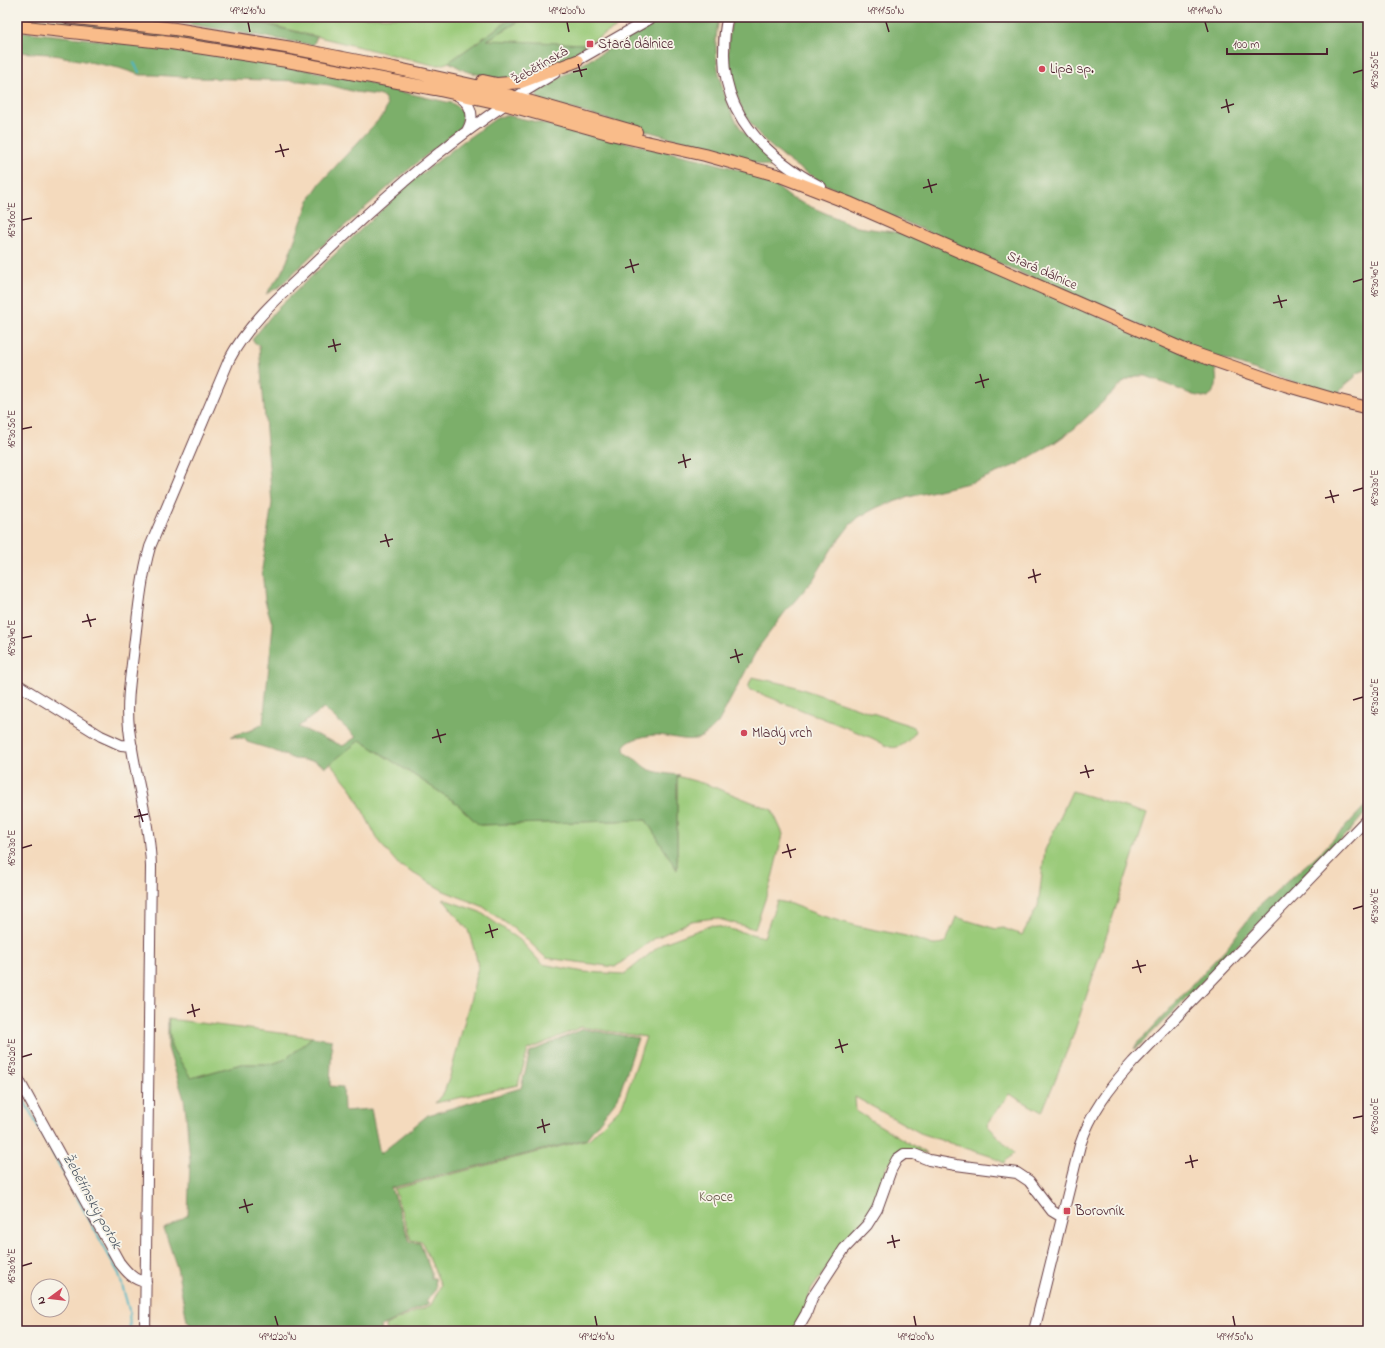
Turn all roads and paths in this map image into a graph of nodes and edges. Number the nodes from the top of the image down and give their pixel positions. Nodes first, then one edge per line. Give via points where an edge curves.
1 (67, 17) edge
2 (653, 17) edge
3 (728, 17) edge
4 (17, 26) edge
5 (576, 61) junction
6 (394, 68) junction
7 (453, 93) junction
8 (515, 97) junction
9 (504, 104) junction
10 (467, 132) junction
11 (705, 155) junction
12 (849, 203) junction
13 (1368, 408) edge
14 (17, 684) edge
15 (132, 746) junction
16 (1368, 818) edge
17 (17, 1077) edge
18 (1062, 1217) junction
19 (146, 1282) junction
20 (145, 1331) edge
21 (796, 1331) edge
22 (1034, 1331) edge

1 - 6 main road, Stará dálnice via 175,29
2 - 5 street, Žebětínská
3 - 12 street via 724,38 728,86 732,100 746,126 758,142 786,166
4 - 7 main road, Stará dálnice via 171,43 287,61
5 - 6 main road via 520,82 497,84 450,74
5 - 8 street, Žebětínská
6 - 8 main road, Stará dálnice
7 - 9 main road, Stará dálnice
7 - 10 street via 464,100 471,113
8 - 9 street, Žebětínská
8 - 11 main road, Stará dálnice
9 - 10 street, Žebětínská
9 - 11 main road, Stará dálnice via 615,135
10 - 15 street, Žebětínská via 404,181 354,226 257,319 235,349 147,558 128,702
11 - 12 main road, Stará dálnice via 780,176
12 - 13 main road, Stará dálnice via 1187,351 1285,385
14 - 15 street via 100,736 121,745
15 - 19 street, Žebětínská via 151,860
16 - 18 street via 1113,1084 1083,1134
17 - 19 street via 119,1262 135,1279
18 - 21 street via 1052,1211 1029,1181 1017,1173 956,1165 929,1160 914,1154 904,1154 897,1159 891,1170 877,1209 867,1225 844,1249 812,1298
18 - 22 street
19 - 20 street, Žebětínská

